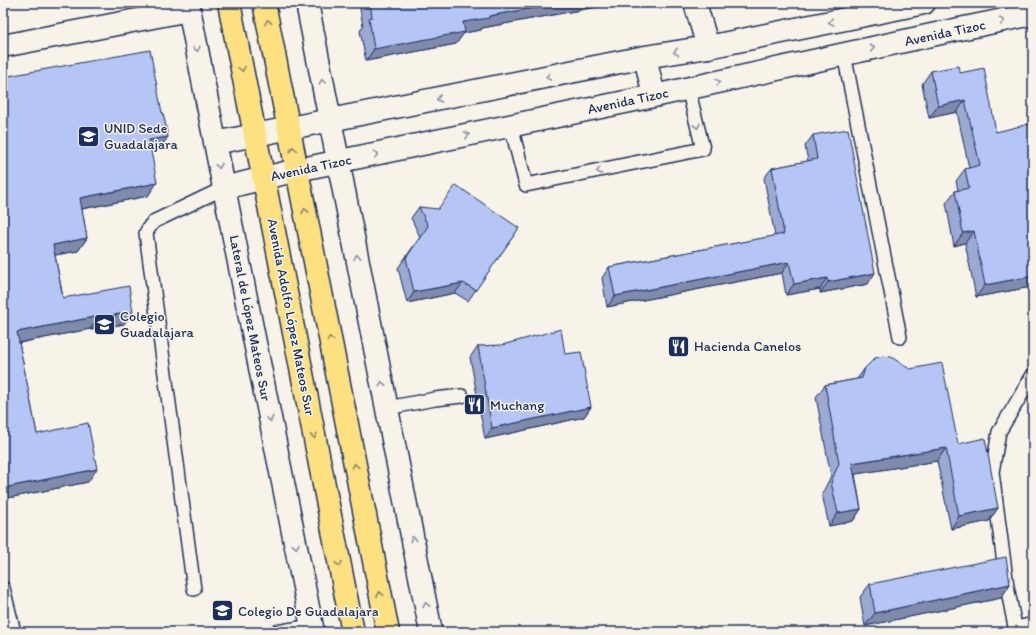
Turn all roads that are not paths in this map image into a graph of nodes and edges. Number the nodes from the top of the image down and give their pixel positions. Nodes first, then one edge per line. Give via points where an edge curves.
1 (229, 3) edge
2 (264, 3) edge
3 (307, 3) edge
4 (695, 3) edge
5 (924, 3) edge
6 (188, 7) edge
7 (1033, 14) edge
8 (3, 46) edge
9 (708, 46) junction
10 (844, 54) junction
11 (645, 58) junction
12 (688, 88) junction
13 (654, 96) junction
14 (330, 120) junction
15 (511, 126) junction
16 (288, 128) junction
17 (255, 135) junction
18 (215, 143) junction
19 (338, 162) junction
20 (297, 170) junction
21 (264, 178) junction
22 (224, 188) junction
23 (900, 337) dead end
24 (1032, 375) edge
25 (462, 396) dead end
26 (387, 408) junction
27 (3, 588) edge
28 (194, 589) dead end
29 (312, 629) edge
30 (1033, 629) edge
31 (14, 632) edge
32 (276, 632) edge
33 (353, 632) edge
34 (388, 632) edge
35 (431, 632) edge
36 (1017, 632) edge

1 -> 17 main road, Avenida Adolfo López Mateos Sur
16 -> 2 main road
14 -> 3 main road
4 - 9 main road
5 -> 9 main road
6 - 8 main road
6 -> 18 main road, Lateral de López Mateos Sur
10 -> 7 main road, Avenida Tizoc
9 -> 11 main road
12 -> 10 main road, Avenida Tizoc
10 - 23 lane
11 - 13 main road
11 -> 14 main road
12 - 13 main road, Avenida Tizoc
12 -> 15 lane via 702,149 526,186
13 - 15 main road, Avenida Tizoc
14 - 16 main road
14 - 19 main road
19 -> 15 main road, Avenida Tizoc
16 - 17 main road
20 -> 16 main road
17 - 18 main road
17 - 21 main road, Avenida Adolfo López Mateos Sur
18 -> 22 main road, Lateral de López Mateos Sur
19 - 20 main road, Avenida Tizoc
26 -> 19 main road
20 - 21 main road, Avenida Tizoc
34 -> 20 main road
21 - 22 main road, Avenida Tizoc
21 -> 33 main road, Avenida Adolfo López Mateos Sur
22 - 28 lane via 155,222 146,233
22 -> 29 main road, Lateral de López Mateos Sur
24 - 36 lane via 999,432 992,472 1007,586
25 - 26 lane
35 -> 26 main road
27 - 31 lane
29 - 32 lane
30 - 36 main road

